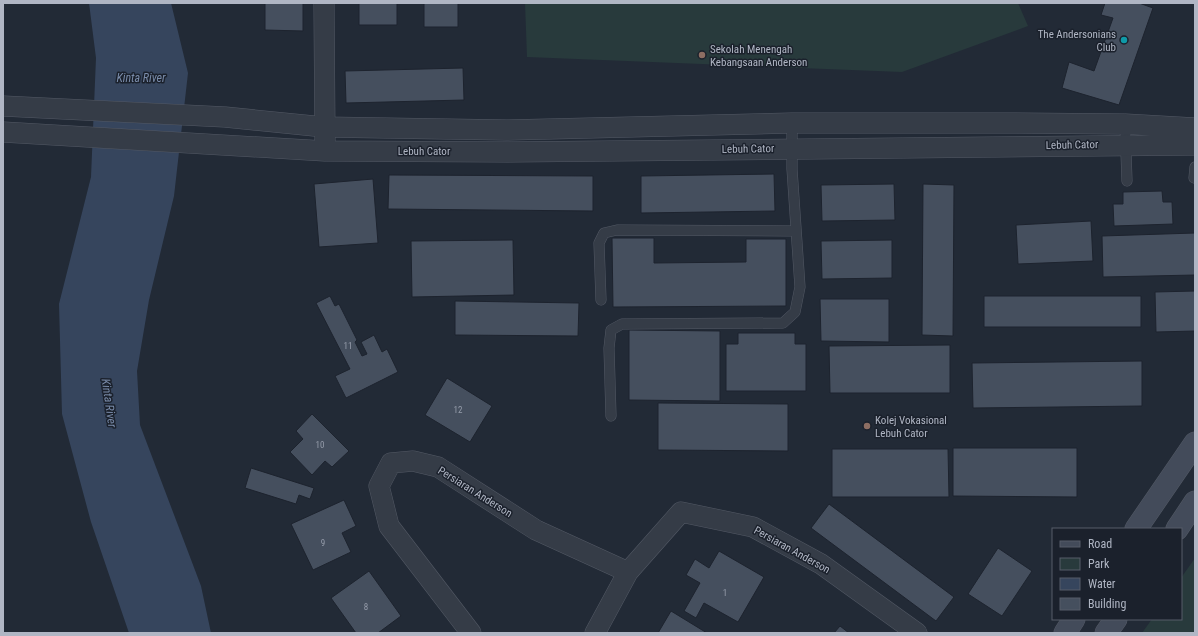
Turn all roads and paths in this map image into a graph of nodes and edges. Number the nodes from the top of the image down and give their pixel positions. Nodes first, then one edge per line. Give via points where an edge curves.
1 (324, 3) edge
2 (3, 106) edge
3 (792, 123) junction
4 (1125, 124) junction
5 (324, 127) junction
6 (1195, 128) edge
7 (3, 132) edge
8 (1125, 145) junction
9 (1195, 145) edge
10 (792, 148) junction
11 (325, 151) junction
12 (1195, 167) edge
13 (1194, 178) dead end
14 (1127, 181) dead end
15 (796, 231) junction
16 (601, 300) dead end
17 (611, 416) dead end
18 (1195, 443) edge
19 (1195, 502) edge
20 (1137, 528) edge
21 (1177, 528) edge
22 (628, 572) junction
23 (1073, 620) edge
24 (1115, 620) edge
25 (471, 633) edge
26 (595, 633) edge
27 (918, 633) edge
28 (1065, 633) edge
29 (1106, 633) edge

1 - 5 street
2 - 5 street, Lebuh Cator via 225,118
3 - 4 street, Lebuh Cator
3 - 5 street, Lebuh Cator via 507,130
3 - 10 lane
4 - 6 street, Lebuh Cator
4 - 8 lane
5 - 11 street
7 - 11 street, Lebuh Cator
8 - 9 street, Lebuh Cator
8 - 10 street, Lebuh Cator
8 - 14 lane
10 - 11 street, Lebuh Cator via 508,152
10 - 15 lane
12 - 13 lane
15 - 16 lane via 617,230 604,234 599,243
15 - 17 lane via 800,287 795,312 783,324 622,324 611,330 608,348
18 - 20 main road
19 - 21 main road
22 - 25 street, Persiaran Anderson via 536,530 438,468 413,461 392,463 379,486 389,526
22 - 26 street, Persiaran Anderson
22 - 27 street, Persiaran Anderson via 681,512 753,527 821,564
23 - 28 main road
24 - 29 main road

